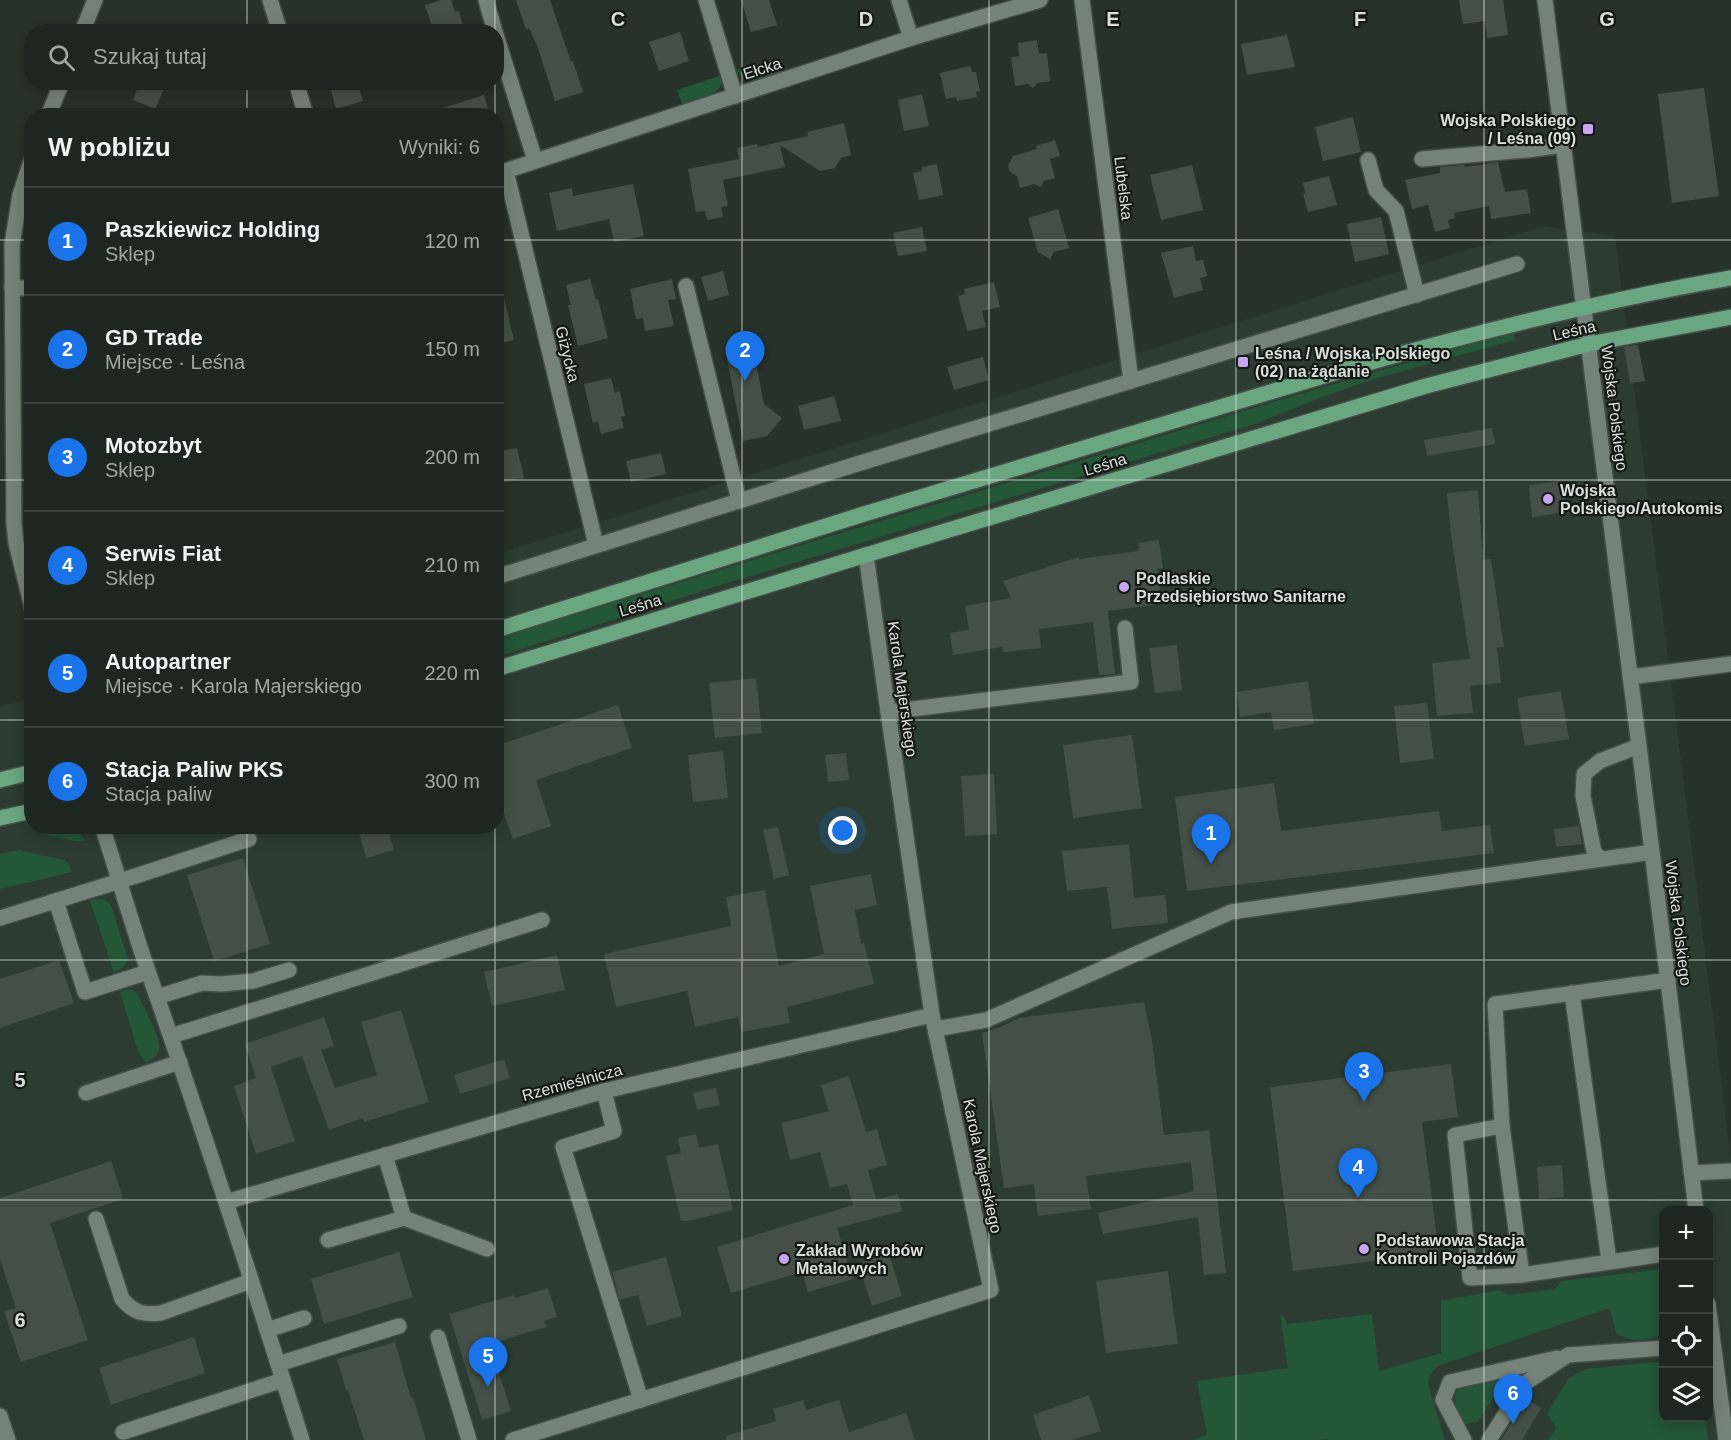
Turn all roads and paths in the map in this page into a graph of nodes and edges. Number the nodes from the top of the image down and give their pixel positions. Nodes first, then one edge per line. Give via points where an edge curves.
1 (95, 0) edge
2 (270, 0) edge
3 (486, 0) edge
4 (706, 0) edge
5 (899, 0) edge
6 (1040, 0) edge
7 (1082, 0) edge
8 (1545, 0) edge
9 (85, 24) edge
10 (278, 24) edge
11 (493, 24) edge
12 (911, 38) junction
13 (504, 59) edge
14 (59, 90) edge
15 (298, 90) edge
16 (735, 96) junction
17 (51, 108) edge
18 (304, 108) edge
19 (1563, 145) junction
20 (1422, 159) dead end
21 (535, 160) junction
22 (1368, 160) dead end
23 (504, 172) edge
24 (24, 183) edge
25 (504, 185) edge
26 (1517, 264) dead end
27 (1731, 278) edge
28 (686, 286) dead end
29 (12, 288) junction
30 (24, 288) edge
31 (1417, 295) junction
32 (1584, 306) junction
33 (1731, 317) edge
34 (1589, 344) junction
35 (1131, 381) junction
36 (739, 501) junction
37 (596, 545) junction
38 (866, 555) junction
39 (504, 574) edge
40 (24, 575) edge
41 (504, 627) edge
42 (1125, 628) dead end
43 (1731, 664) edge
44 (504, 667) edge
45 (1630, 677) junction
46 (888, 712) junction
47 (1639, 746) junction
48 (24, 774) edge
49 (0, 780) edge
50 (24, 813) edge
51 (0, 818) edge
52 (105, 834) edge
53 (249, 839) dead end
54 (1652, 852) junction
55 (1600, 858) junction
56 (120, 881) junction
57 (56, 901) junction
58 (0, 918) edge
59 (542, 920) dead end
60 (289, 970) dead end
61 (148, 972) junction
62 (1668, 980) junction
63 (1572, 993) junction
64 (157, 997) junction
65 (934, 1022) junction
66 (171, 1036) junction
67 (180, 1062) junction
68 (604, 1091) junction
69 (86, 1093) dead end
70 (1502, 1126) junction
71 (385, 1155) junction
72 (1731, 1171) edge
73 (1691, 1173) junction
74 (226, 1202) junction
75 (1695, 1206) edge
76 (404, 1218) junction
77 (96, 1219) dead end
78 (328, 1240) dead end
79 (487, 1249) dead end
80 (1659, 1255) edge
81 (1609, 1261) junction
82 (1522, 1275) junction
83 (251, 1281) junction
84 (304, 1318) dead end
85 (399, 1326) dead end
86 (267, 1330) junction
87 (438, 1337) dead end
88 (1659, 1348) edge
89 (1713, 1351) edge
90 (1568, 1355) junction
91 (278, 1364) junction
92 (283, 1380) junction
93 (640, 1400) junction
94 (0, 1416) edge
95 (123, 1432) dead end
96 (8, 1440) edge
97 (302, 1440) edge
98 (469, 1440) edge
99 (513, 1440) edge
100 (1464, 1440) edge
101 (1489, 1440) edge
102 (1726, 1440) edge

1 - 9 street
2 - 10 street
3 - 11 street
4 - 16 street
5 - 12 street
6 - 12 street, Ełcka
7 - 35 street, Lubelska
8 - 19 street, Wojska Polskiego
12 - 16 street, Ełcka
13 - 21 street
14 - 17 street
15 - 18 street
16 - 21 street, Ełcka
19 - 20 street
19 - 32 street, Wojska Polskiego
21 - 23 street, Ełcka
22 - 31 street via 1376,190 1396,211
24 - 29 street via 12,245
25 - 37 street, Giżycka
26 - 31 street
27 - 32 main road, Leśna
28 - 36 street
29 - 30 street
29 - 40 street via 14,524
31 - 35 street
32 - 34 street, Wojska Polskiego
32 - 41 main road, Leśna via 1357,366
33 - 34 main road, Leśna
34 - 38 main road, Leśna via 1426,386
34 - 45 street, Wojska Polskiego
35 - 36 street
36 - 37 street
37 - 39 street
38 - 44 main road, Leśna
38 - 46 street, Karola Majerskiego
42 - 46 street via 1131,682
43 - 45 street
45 - 47 street, Wojska Polskiego
46 - 65 street, Karola Majerskiego
47 - 54 street, Wojska Polskiego
47 - 55 street via 1600,761 1584,774 1583,796 1594,852
48 - 49 main road
50 - 51 main road
52 - 56 street
53 - 56 street
54 - 55 street, Rzemieślnicza
54 - 62 street, Wojska Polskiego
55 - 65 street, Rzemieślnicza via 1231,912 986,1020
56 - 57 street
56 - 61 street
57 - 58 street
57 - 61 street via 85,992
59 - 66 street
60 - 64 street via 253,981 202,983
61 - 64 street
62 - 63 street
62 - 73 street, Wojska Polskiego
63 - 70 street via 1495,1004
63 - 81 street
64 - 66 street
65 - 68 street, Rzemieślnicza
65 - 93 street, Karola Majerskiego via 992,1290
66 - 67 street
67 - 69 street
67 - 74 street
68 - 71 street, Rzemieślnicza
68 - 93 street via 614,1131 563,1147
70 - 82 street
70 - 82 street via 1455,1135 1470,1278
71 - 74 street, Rzemieślnicza
71 - 76 street
72 - 73 street
73 - 75 street, Wojska Polskiego
74 - 83 street
76 - 78 street
76 - 79 street
77 - 83 street via 122,1299 138,1313 160,1313
80 - 81 street
81 - 82 street
83 - 86 street
84 - 86 street
85 - 91 street
86 - 91 street
87 - 98 street
88 - 90 street
89 - 102 street
90 - 100 street via 1450,1382 1443,1400
90 - 101 street via 1525,1383
91 - 92 street
92 - 95 street
92 - 97 street
93 - 99 street, Karola Majerskiego
94 - 96 street

